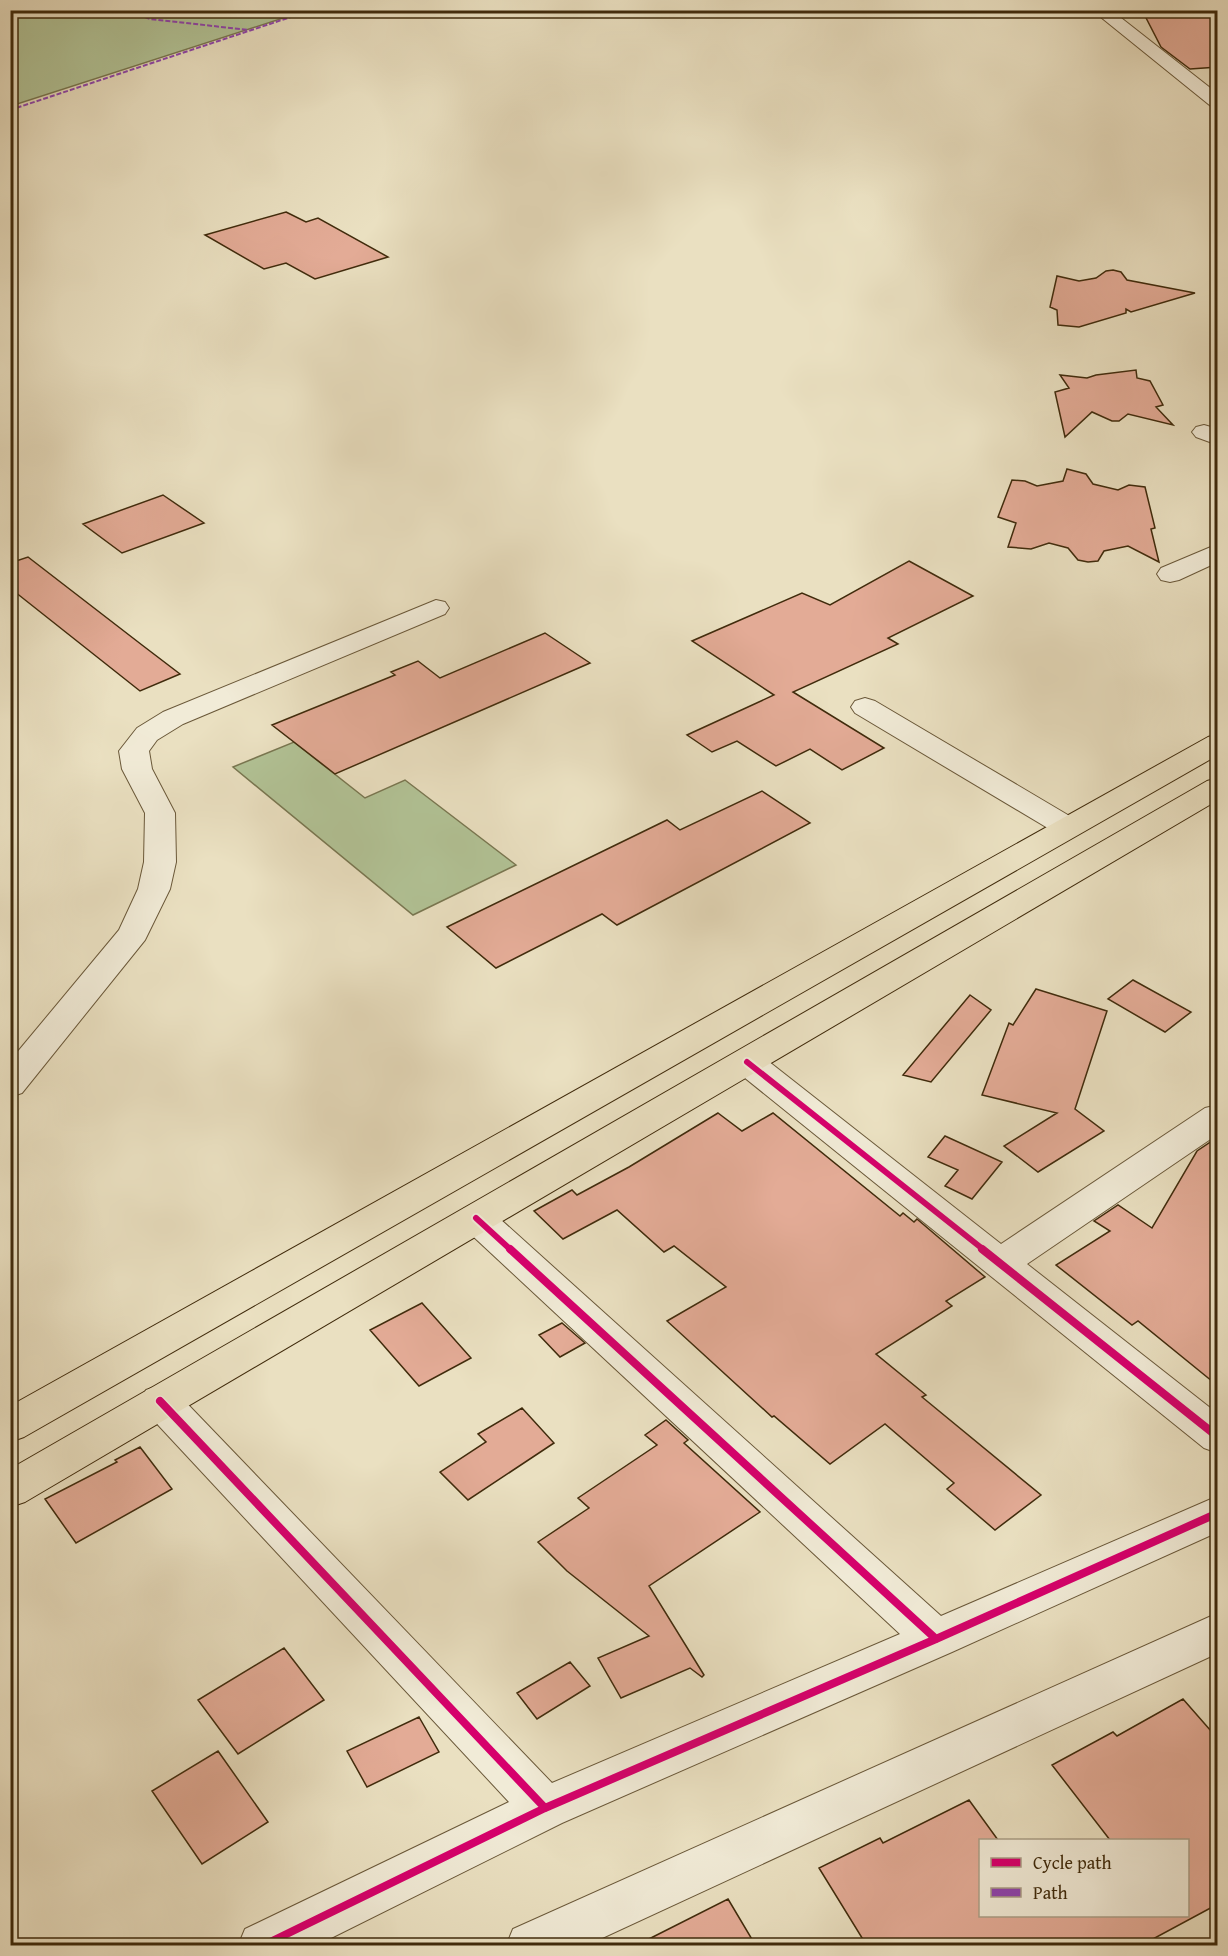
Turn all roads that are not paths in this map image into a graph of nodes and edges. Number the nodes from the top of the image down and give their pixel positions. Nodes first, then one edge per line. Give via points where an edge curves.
1 (1100, 10) edge
2 (1218, 103) edge
3 (1218, 552) edge
4 (1170, 574) dead end
5 (436, 608) dead end
6 (865, 706) dead end
7 (1218, 743) edge
8 (1218, 788) edge
9 (1067, 827) junction
10 (747, 1062) junction
11 (10, 1085) edge
12 (1218, 1117) edge
13 (476, 1218) junction
14 (999, 1264) junction
15 (160, 1401) junction
16 (10, 1426) edge
17 (1218, 1437) edge
18 (10, 1490) edge
19 (1218, 1513) edge
20 (1218, 1632) edge
21 (936, 1639) junction
22 (545, 1808) junction
23 (262, 1946) edge
24 (530, 1946) edge

1 - 2 street
3 - 4 street
5 - 11 street via 173,718 147,734 135,751 137,769 160,813 160,862 154,889 134,933
6 - 9 street
7 - 9 main road
8 - 10 main road
9 - 16 main road
10 - 13 main road
10 - 14 street
12 - 14 street
13 - 15 main road
13 - 21 street
14 - 17 street
15 - 18 main road
15 - 22 street
19 - 21 street
20 - 24 street
21 - 22 street
22 - 23 street

